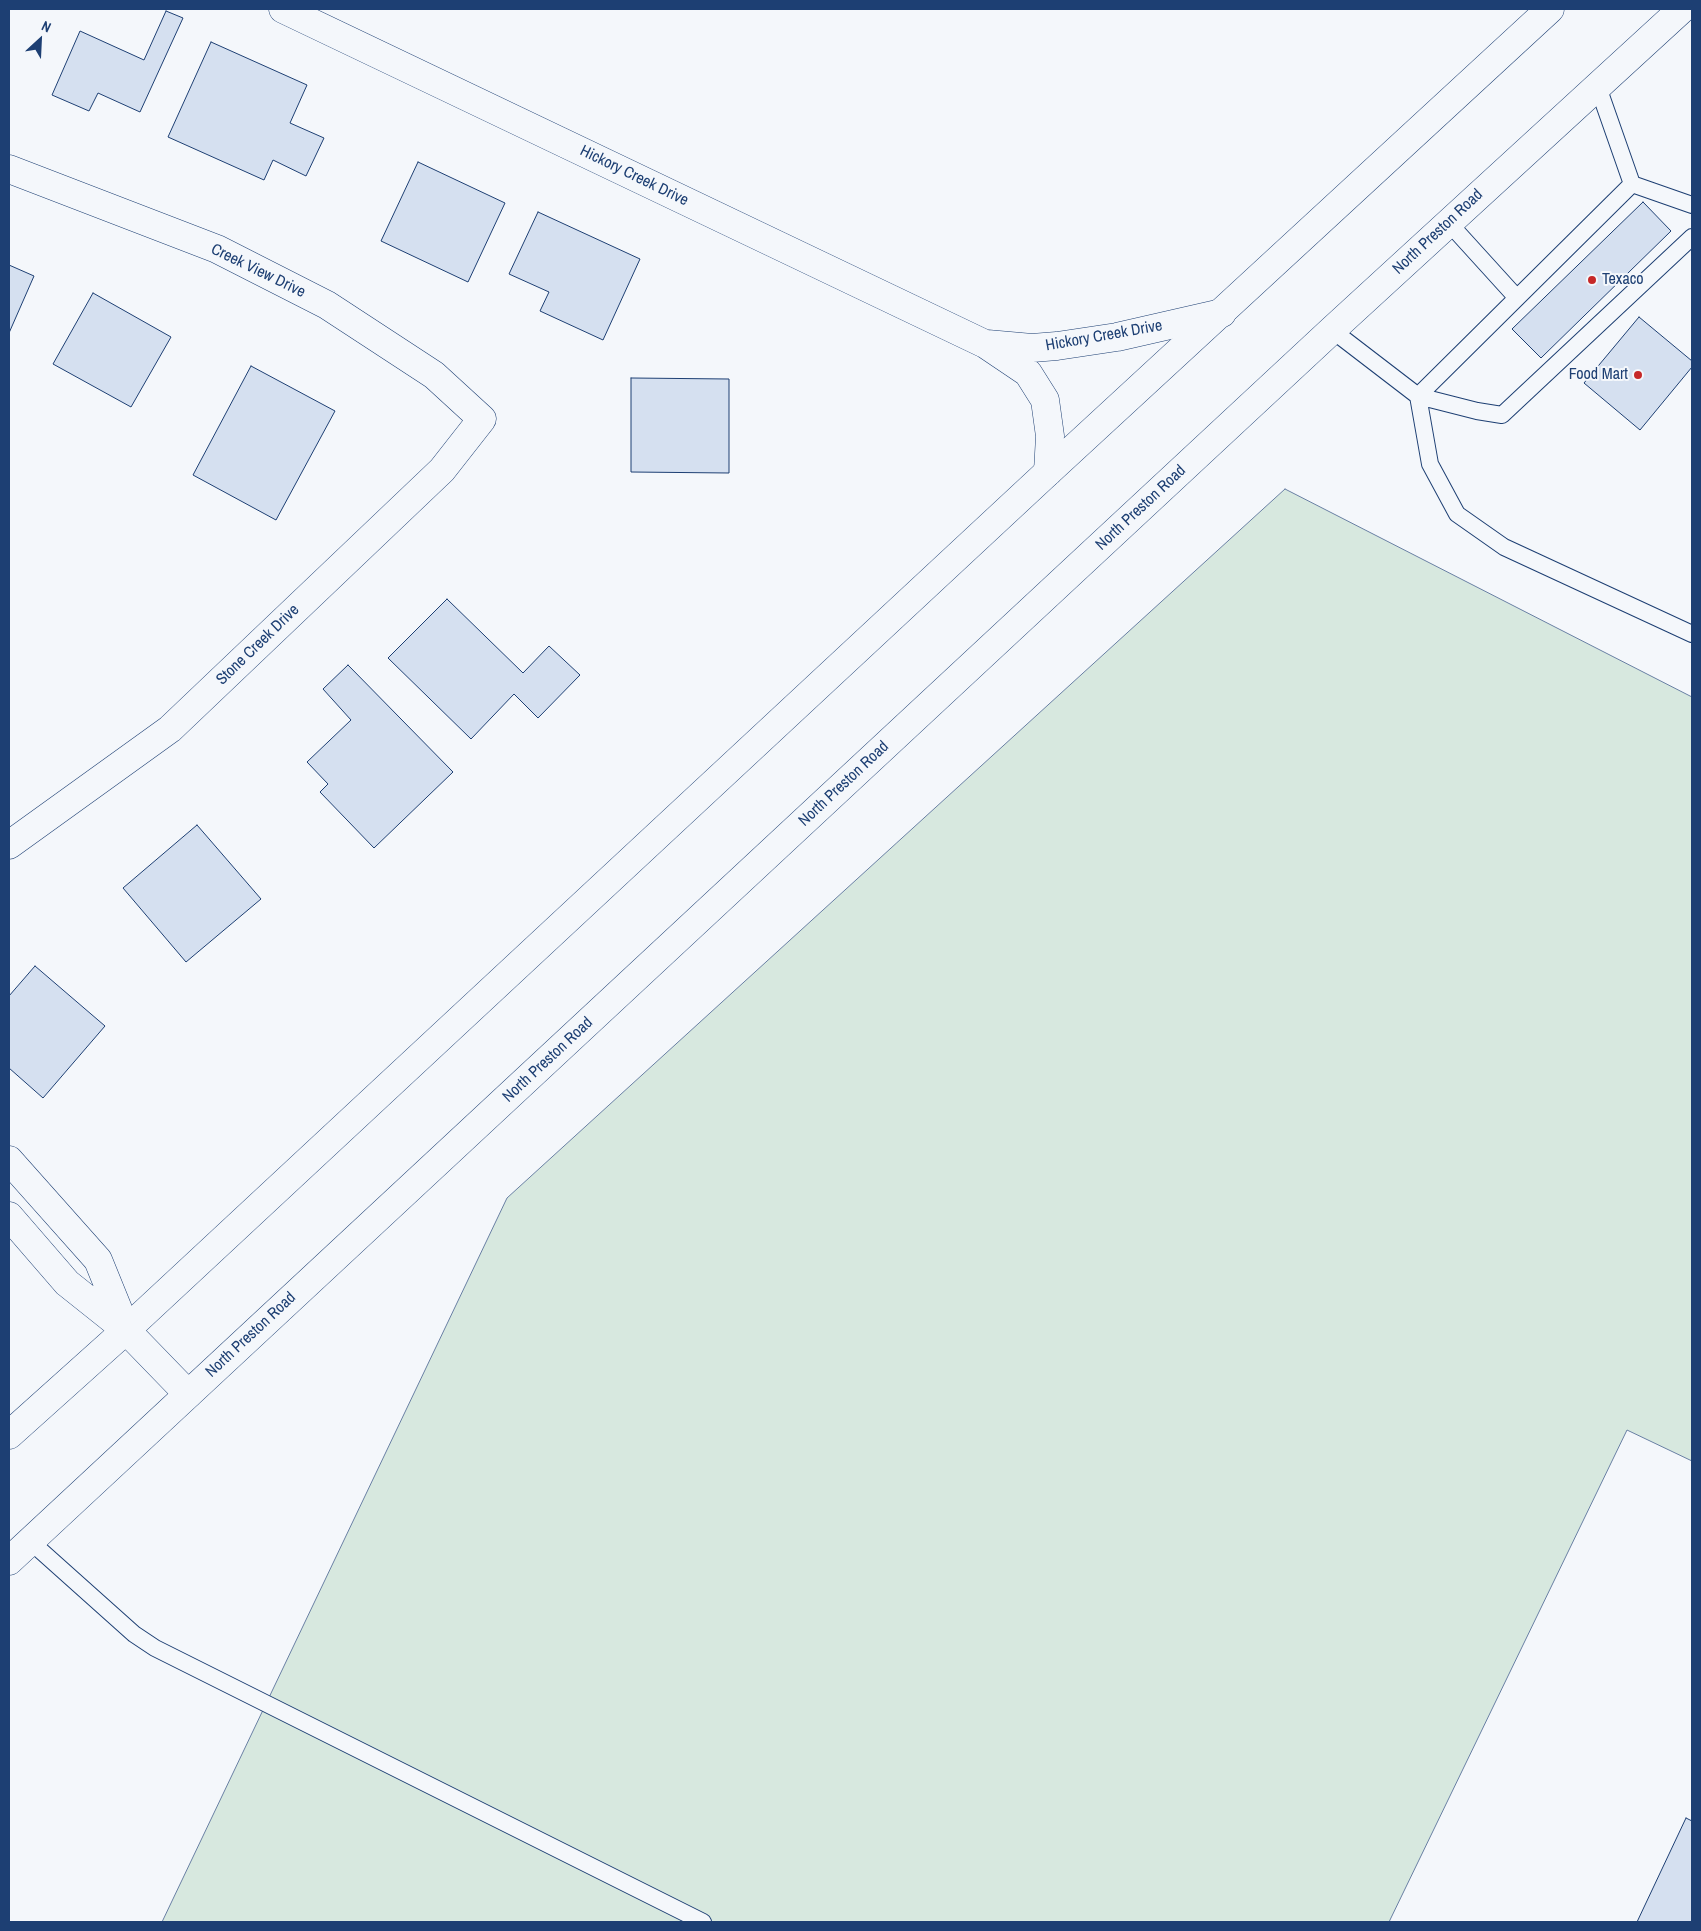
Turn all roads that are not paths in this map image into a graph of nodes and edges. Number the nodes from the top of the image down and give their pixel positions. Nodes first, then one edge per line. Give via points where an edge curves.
1 (283, 9) edge
2 (1550, 9) edge
3 (1682, 9) edge
4 (1598, 86) junction
5 (9, 169) edge
6 (1632, 184) junction
7 (1692, 205) edge
8 (1448, 222) junction
9 (1692, 237) edge
10 (1517, 298) junction
11 (1222, 313) junction
12 (1332, 330) junction
13 (986, 344) junction
14 (1418, 396) junction
15 (482, 419) joint
16 (1048, 472) junction
17 (1692, 634) edge
18 (9, 845) edge
19 (9, 1160) edge
20 (9, 1216) edge
21 (126, 1330) junction
22 (188, 1394) junction
23 (9, 1435) edge
24 (30, 1541) junction
25 (9, 1561) edge
26 (703, 1922) edge

1 - 13 main road, Hickory Creek Drive
2 - 11 main road
3 - 4 main road, North Preston Road
4 - 6 lane
4 - 8 main road, North Preston Road
5 - 15 main road, Creek View Drive via 217,249 327,305 434,375
6 - 7 lane
6 - 10 lane
8 - 10 lane
8 - 12 main road, North Preston Road
9 - 14 lane via 1502,415
10 - 14 lane
11 - 13 main road, Hickory Creek Drive via 1117,337 1057,346 1032,348
11 - 16 main road
12 - 14 lane
12 - 22 main road, North Preston Road
13 - 16 main road, Hickory Creek Drive via 1028,373 1045,400 1050,436
14 - 17 lane via 1430,464 1457,514 1504,547
15 - 18 main road, Stone Creek Drive via 442,470 170,729
16 - 21 main road
19 - 21 main road via 98,1260
20 - 21 main road via 67,1283
21 - 22 main road
21 - 23 main road
22 - 24 main road, North Preston Road
24 - 25 main road, North Preston Road
24 - 26 lane via 134,1634 155,1648

